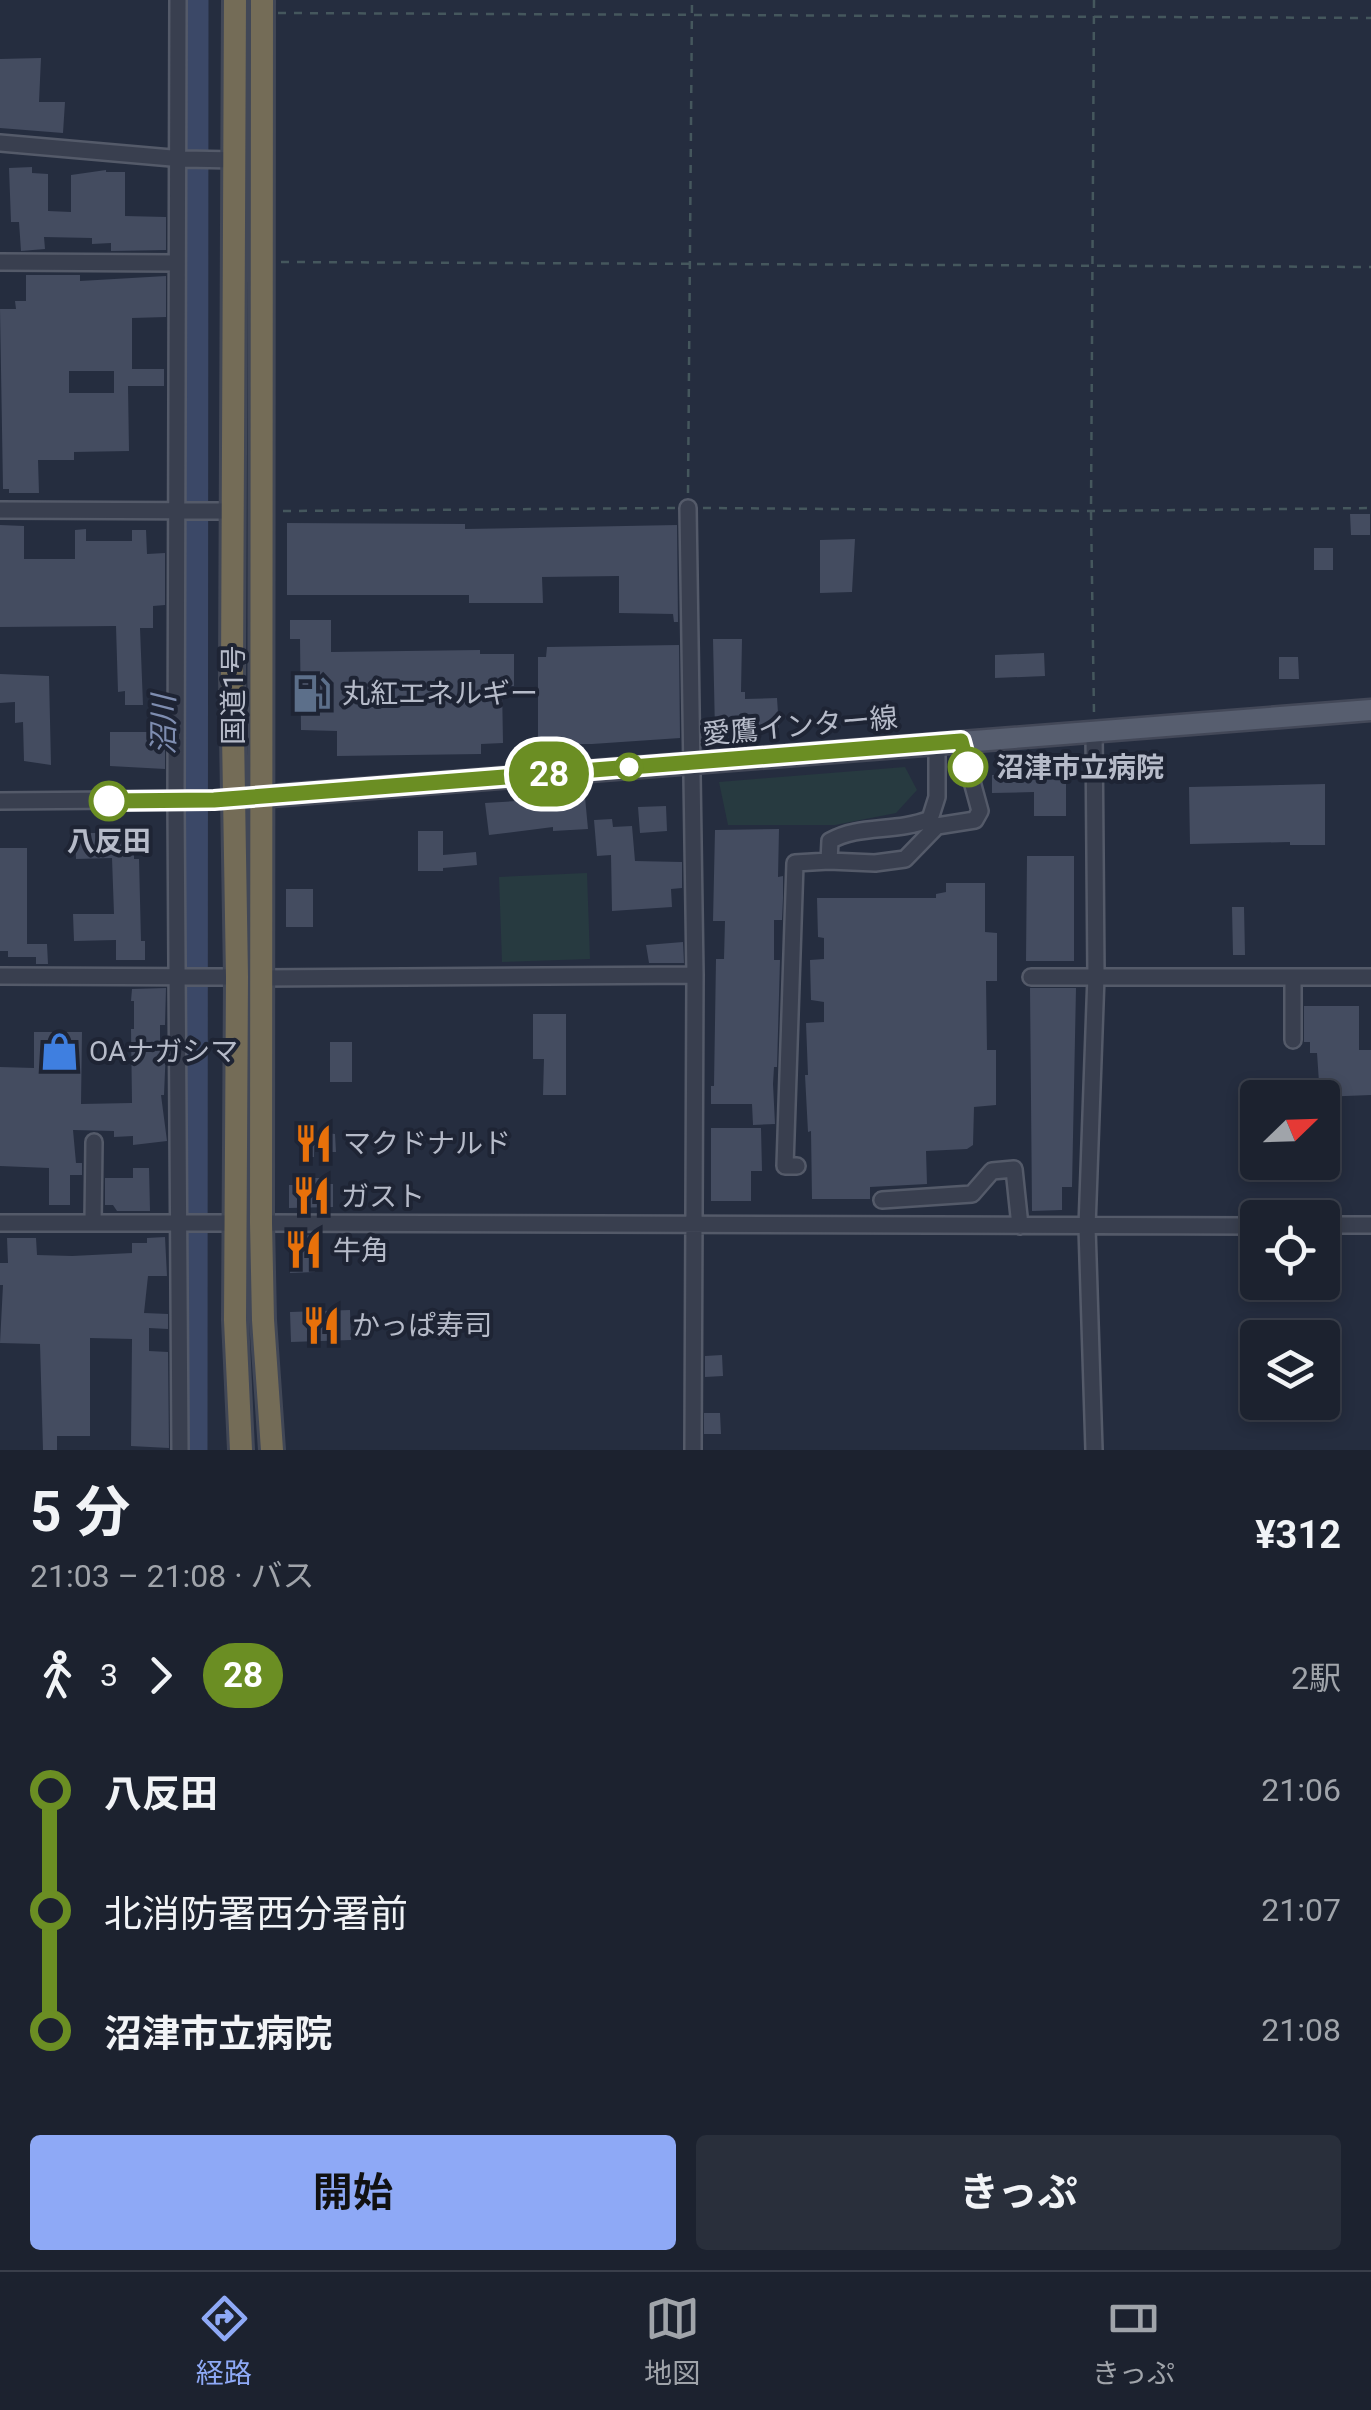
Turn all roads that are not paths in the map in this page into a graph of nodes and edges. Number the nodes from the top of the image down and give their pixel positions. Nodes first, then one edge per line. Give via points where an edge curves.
1 (178, 0) edge
2 (236, 0) edge
3 (262, 6) edge
4 (0, 143) edge
5 (180, 159) junction
6 (226, 160) junction
7 (0, 262) edge
8 (176, 262) junction
9 (688, 508) road end
10 (0, 510) edge
11 (180, 510) junction
12 (235, 510) junction
13 (1371, 710) edge
14 (1094, 730) junction
15 (961, 741) junction
16 (937, 742) junction
17 (694, 762) junction
18 (262, 796) junction
19 (179, 800) junction
20 (224, 800) junction
21 (0, 801) edge
22 (829, 860) junction
23 (182, 975) junction
24 (695, 975) junction
25 (0, 976) edge
26 (1096, 976) junction
27 (227, 977) junction
28 (1032, 977) dead end
29 (1294, 977) junction
30 (261, 978) junction
31 (1371, 978) edge
32 (1293, 1040) dead end
33 (94, 1142) dead end
34 (797, 1166) dead end
35 (882, 1200) dead end
36 (180, 1222) junction
37 (0, 1223) edge
38 (93, 1223) junction
39 (225, 1223) junction
40 (261, 1223) junction
41 (693, 1224) junction
42 (1340, 1225) edge
43 (1371, 1225) edge
44 (1020, 1226) junction
45 (1240, 1226) edge
46 (1087, 1227) junction
47 (180, 1450) edge
48 (240, 1450) edge
49 (272, 1450) edge
50 (694, 1450) edge
51 (1094, 1450) edge

1 - 5 street
2 - 6 highway, 国道1号
3 - 18 highway, 国道1号
4 - 5 street
5 - 6 street
5 - 8 street
6 - 12 highway, 国道1号
7 - 8 street
8 - 11 street
9 - 17 street
10 - 11 street
11 - 12 street
11 - 19 street
12 - 20 highway, 国道1号
13 - 14 main road, 愛鷹インター線
14 - 15 main road, 愛鷹インター線
14 - 26 street
15 - 16 main road, 愛鷹インター線
15 - 22 street via 980,811 975,820 937,826 906,859
16 - 17 main road, 愛鷹インター線
16 - 22 street via 937,798 930,819 908,828 844,833 830,842
17 - 18 main road, 愛鷹インター線
17 - 24 street
18 - 20 main road, 愛鷹インター線
18 - 30 highway, 国道1号
19 - 20 street
19 - 21 street
19 - 23 street
20 - 27 highway, 国道1号
22 - 34 street via 795,863 785,1166
23 - 25 street
23 - 27 street
23 - 36 street
24 - 30 street
24 - 41 street
26 - 28 street
26 - 29 street
26 - 46 street
27 - 39 highway, 国道1号
29 - 31 street
29 - 32 street
30 - 40 highway, 国道1号
33 - 38 street
35 - 44 street via 972,1194 992,1170 1014,1169
36 - 38 street
36 - 39 street
36 - 47 street
37 - 38 street
39 - 48 highway, 国道1号
40 - 41 street
40 - 49 highway, 国道1号
41 - 44 street
41 - 50 street
42 - 43 street
44 - 46 street
45 - 46 street
46 - 51 street

